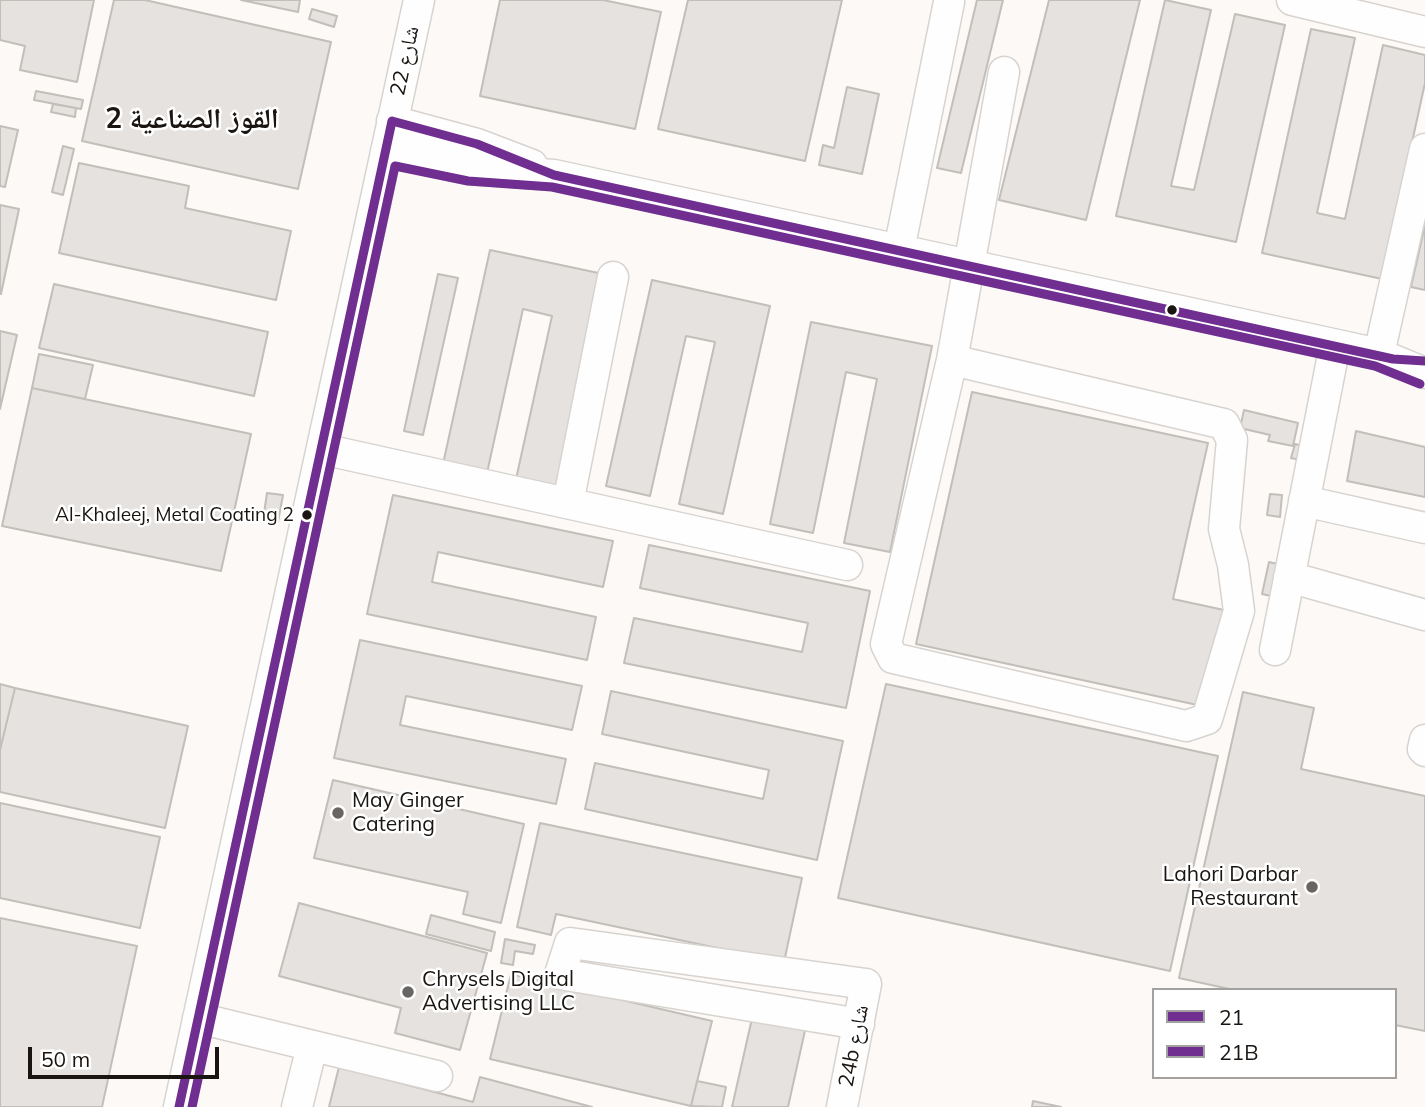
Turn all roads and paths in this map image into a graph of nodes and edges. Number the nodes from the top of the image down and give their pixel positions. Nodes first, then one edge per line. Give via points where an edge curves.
1 (419, 0) edge
2 (1292, 0) edge
3 (949, 2) dead end
4 (1425, 32) edge
5 (1004, 72) dead end
6 (392, 121) junction
7 (1425, 149) edge
8 (386, 151) junction
9 (554, 175) junction
10 (899, 250) junction
11 (968, 265) junction
12 (613, 277) dead end
13 (1335, 345) junction
14 (1386, 356) junction
15 (952, 360) junction
16 (1425, 361) edge
17 (1425, 373) edge
18 (322, 449) junction
19 (1304, 500) junction
20 (569, 503) junction
21 (1425, 528) edge
22 (847, 565) dead end
23 (1289, 577) junction
24 (1425, 615) edge
25 (1275, 650) dead end
26 (1425, 740) edge
27 (1425, 751) edge
28 (198, 1018) junction
29 (859, 1024) junction
30 (316, 1047) junction
31 (440, 1068) dead end
32 (179, 1107) edge
33 (297, 1107) edge
34 (842, 1107) edge

1 - 6 street, شارع 22
2 - 4 street
3 - 10 street
5 - 11 street
6 - 8 street, شارع 22
6 - 9 street via 477,144
7 - 14 street
8 - 9 street via 469,169
8 - 18 street, شارع 22
9 - 10 street
10 - 11 street
11 - 13 street
11 - 15 street
12 - 20 street
13 - 14 street
13 - 19 street
14 - 16 street
14 - 17 street
15 - 15 street via 886,644 892,658 1186,726 1207,719 1239,611 1224,529 1232,440 1224,424
18 - 20 street
18 - 28 street, شارع 22
19 - 21 street
19 - 23 street
20 - 22 street
23 - 24 street
23 - 25 street
26 - 27 street
28 - 30 street
28 - 32 street, شارع 22
29 - 29 street, 24b شارع via 866,984 570,943 560,974
29 - 34 street, 24b شارع
30 - 31 street
30 - 33 street

